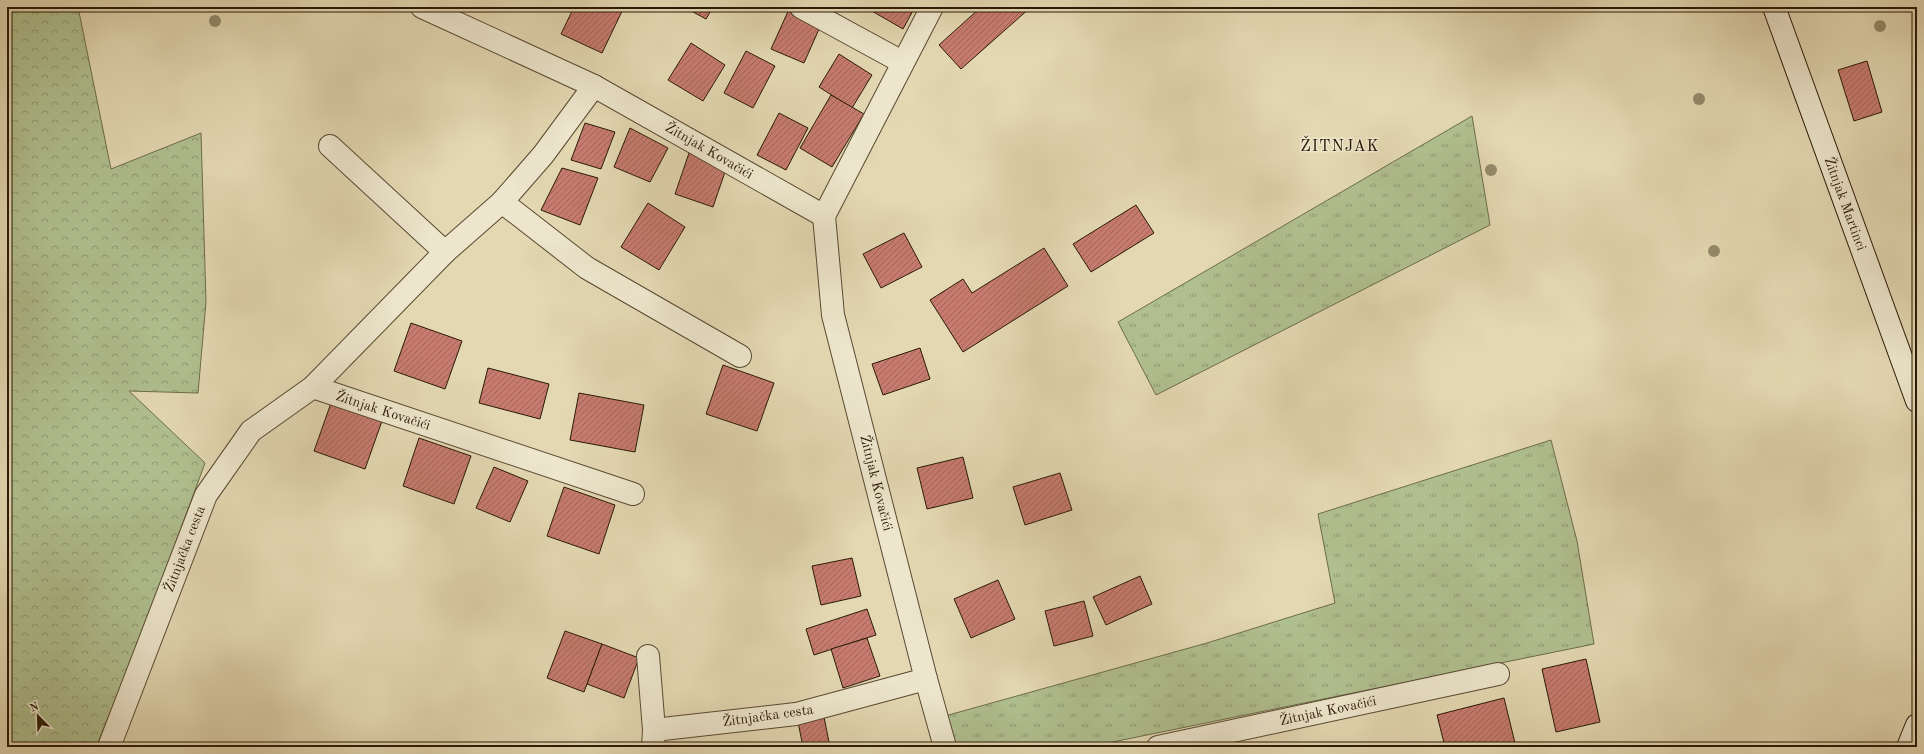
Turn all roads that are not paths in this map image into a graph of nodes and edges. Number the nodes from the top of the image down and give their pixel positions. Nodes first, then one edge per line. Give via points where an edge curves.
1 (422, 7) edge
2 (801, 7) edge
3 (932, 7) edge
4 (1774, 7) edge
5 (902, 62) junction
6 (594, 86) junction
7 (330, 146) dead end
8 (502, 202) junction
9 (824, 216) junction
10 (445, 252) junction
11 (740, 356) dead end
12 (313, 387) junction
13 (1917, 401) edge
14 (633, 494) dead end
15 (648, 656) dead end
16 (1498, 674) dead end
17 (926, 679) junction
18 (1917, 725) edge
19 (654, 738) edge
20 (109, 747) edge
21 (945, 747) edge
22 (1158, 747) edge
23 (1908, 747) edge

1 - 6 street, Žitnjak Kovačići
2 - 5 street
3 - 5 street
4 - 13 street, Žitnjak Martinci
5 - 9 street
6 - 8 street, Žitnjak Kovačići via 543,155
6 - 9 street, Žitnjak Kovačići
7 - 10 street
8 - 10 street, Žitnjak Kovačići
8 - 11 street via 587,268
9 - 17 street, Žitnjak Kovačići via 834,315
10 - 12 street, Žitnjak Kovačići
12 - 14 street, Žitnjak Kovačići
12 - 20 street, Žitnjačka cesta via 250,431 206,495
15 - 19 street, Žitnjačka cesta
16 - 22 street, Žitnjak Kovačići
17 - 19 street, Žitnjačka cesta via 796,714
17 - 21 street, Žitnjak Kovačići
18 - 23 street

